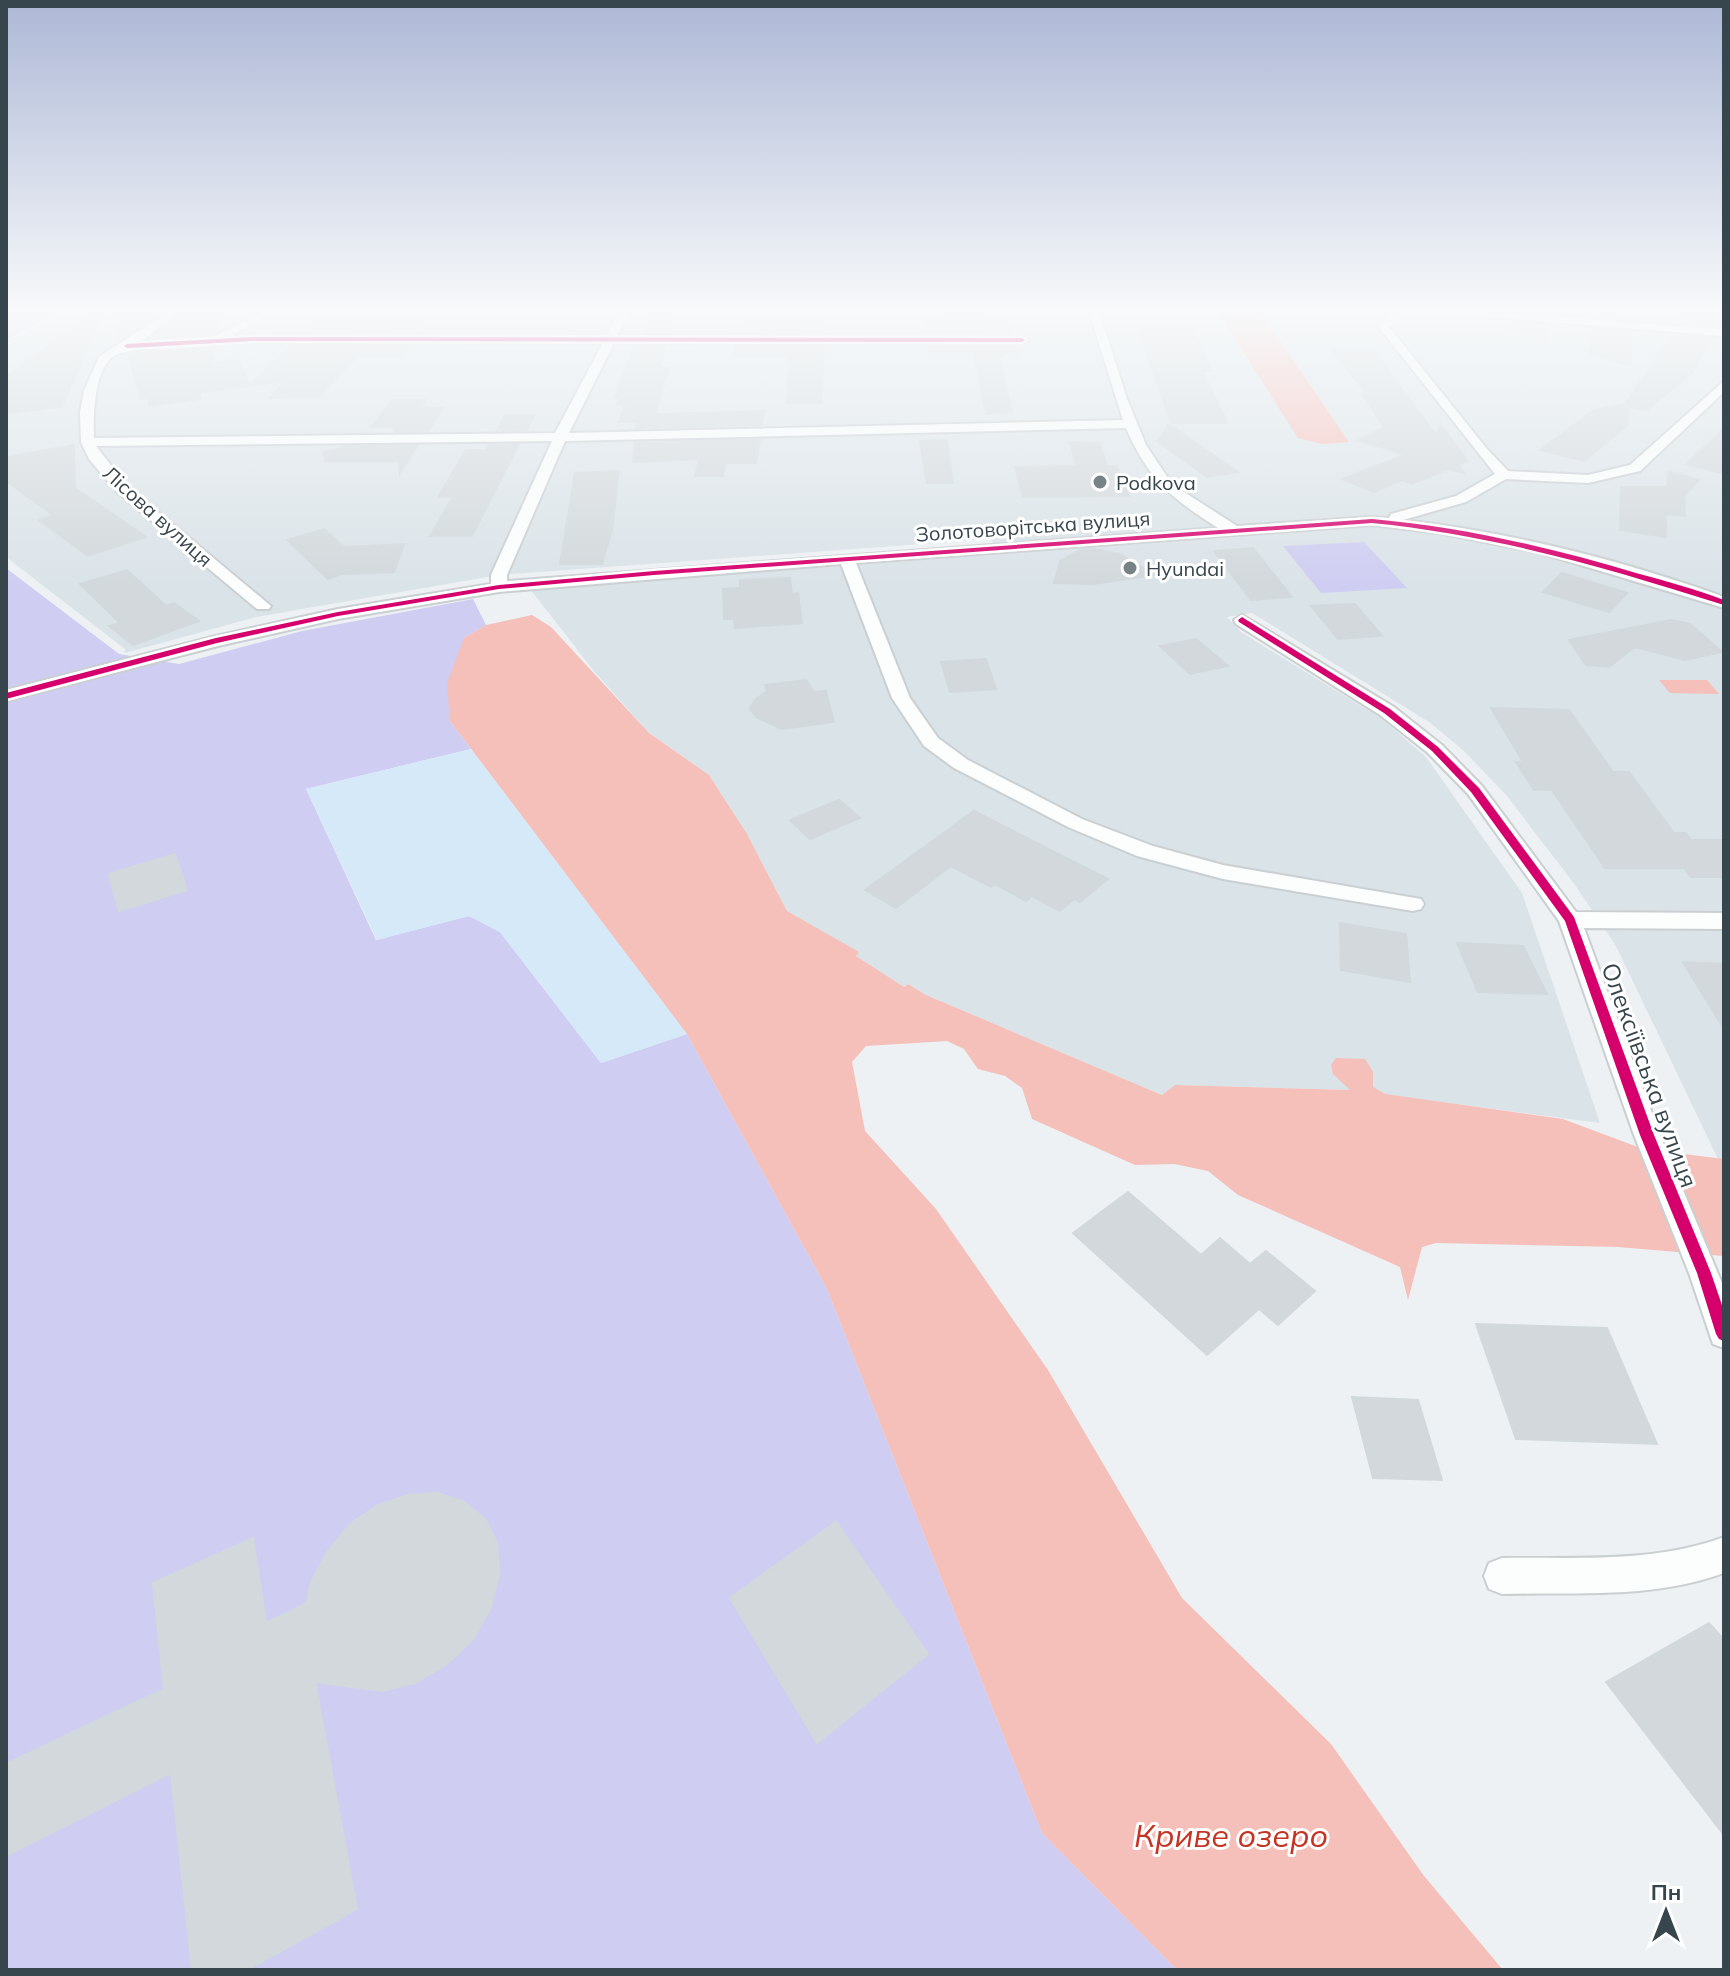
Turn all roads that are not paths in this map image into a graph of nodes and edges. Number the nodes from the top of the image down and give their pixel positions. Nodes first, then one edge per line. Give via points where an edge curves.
1 (89, 400) edge
2 (579, 400) edge
3 (1124, 400) edge
4 (1441, 400) edge
5 (1708, 400) edge
6 (1132, 424) junction
7 (560, 437) junction
8 (88, 442) junction
9 (1504, 475) junction
10 (1439, 506) junction
11 (1372, 521) junction
12 (1234, 531) junction
13 (1459, 531) junction
14 (847, 559) junction
15 (499, 587) junction
16 (1724, 603) edge
17 (263, 606) dead end
18 (1242, 620) dead end
19 (6, 696) edge
20 (1413, 904) dead end
21 (1570, 920) junction
22 (1724, 921) edge
23 (1724, 1334) edge
24 (1724, 1555) edge
25 (1502, 1576) dead end

1 - 8 street, Лісова вулиця
2 - 7 street
3 - 6 street
4 - 9 street
5 - 9 street via 1627,472 1602,477
6 - 7 street
6 - 12 street via 1150,465 1166,484
7 - 8 street
7 - 15 street via 499,575
8 - 17 street, Лісова вулиця via 122,489
9 - 10 street, Золотоворітська вулиця
10 - 11 street, Золотоворітська вулиця
10 - 13 street via 1455,516
11 - 12 street, Золотоворітська вулиця
11 - 13 street, Золотоворітська вулиця
12 - 14 street, Золотоворітська вулиця
13 - 16 street, Золотоворітська вулиця via 1586,560
14 - 15 street, Золотоворітська вулиця
14 - 20 street via 901,698 931,742 961,764 1075,823 1145,851 1223,872
15 - 19 street, Золотоворітська вулиця via 338,614
18 - 21 street, Олексіївська вулиця via 1387,711 1435,749 1475,790
21 - 22 street
21 - 23 street, Олексіївська вулиця
24 - 25 street via 1707,1563 1619,1573

